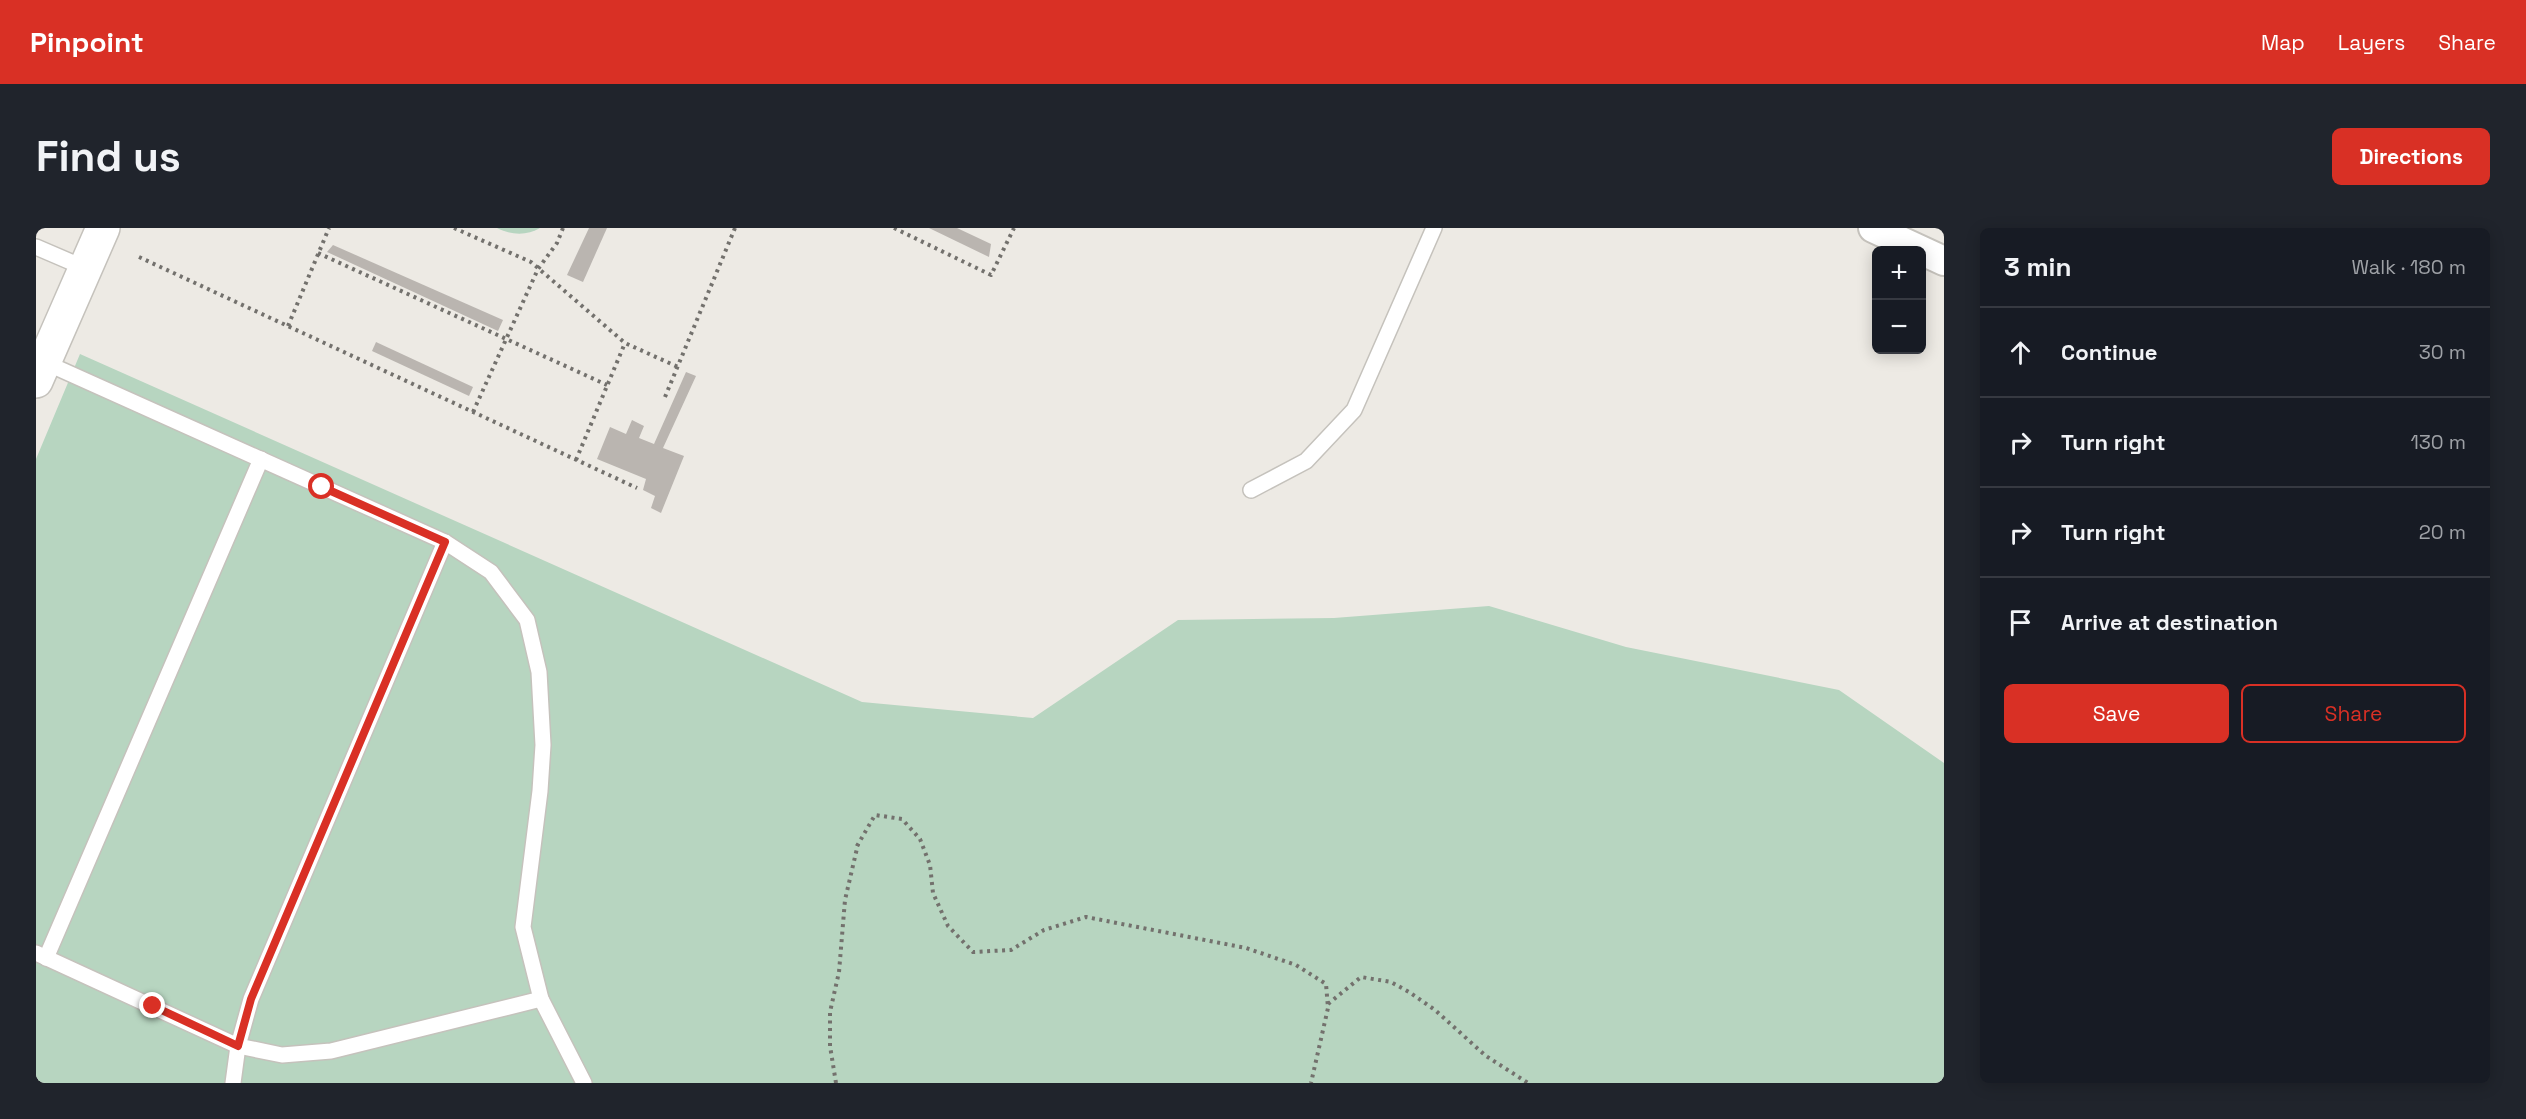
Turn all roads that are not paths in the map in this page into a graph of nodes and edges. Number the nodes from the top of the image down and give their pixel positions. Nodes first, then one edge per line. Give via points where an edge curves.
1 (103, 228) edge
2 (1434, 228) edge
3 (1873, 228) edge
4 (36, 247) edge
5 (1944, 261) edge
6 (85, 268) junction
7 (40, 372) edge
8 (261, 459) junction
9 (1251, 490) dead end
10 (445, 542) junction
11 (41, 956) edge
12 (541, 999) junction
13 (238, 1046) junction
14 (233, 1083) edge
15 (584, 1083) edge

1 - 6 street
2 - 9 lane via 1354,410 1306,461
3 - 5 street
4 - 6 lane
6 - 7 street
7 - 8 lane
8 - 10 lane
8 - 11 lane
10 - 12 lane via 491,572 527,620 539,672 541,768 523,927
10 - 13 lane via 251,999
11 - 13 lane
12 - 13 lane via 331,1051 282,1054
12 - 15 lane
13 - 14 lane

